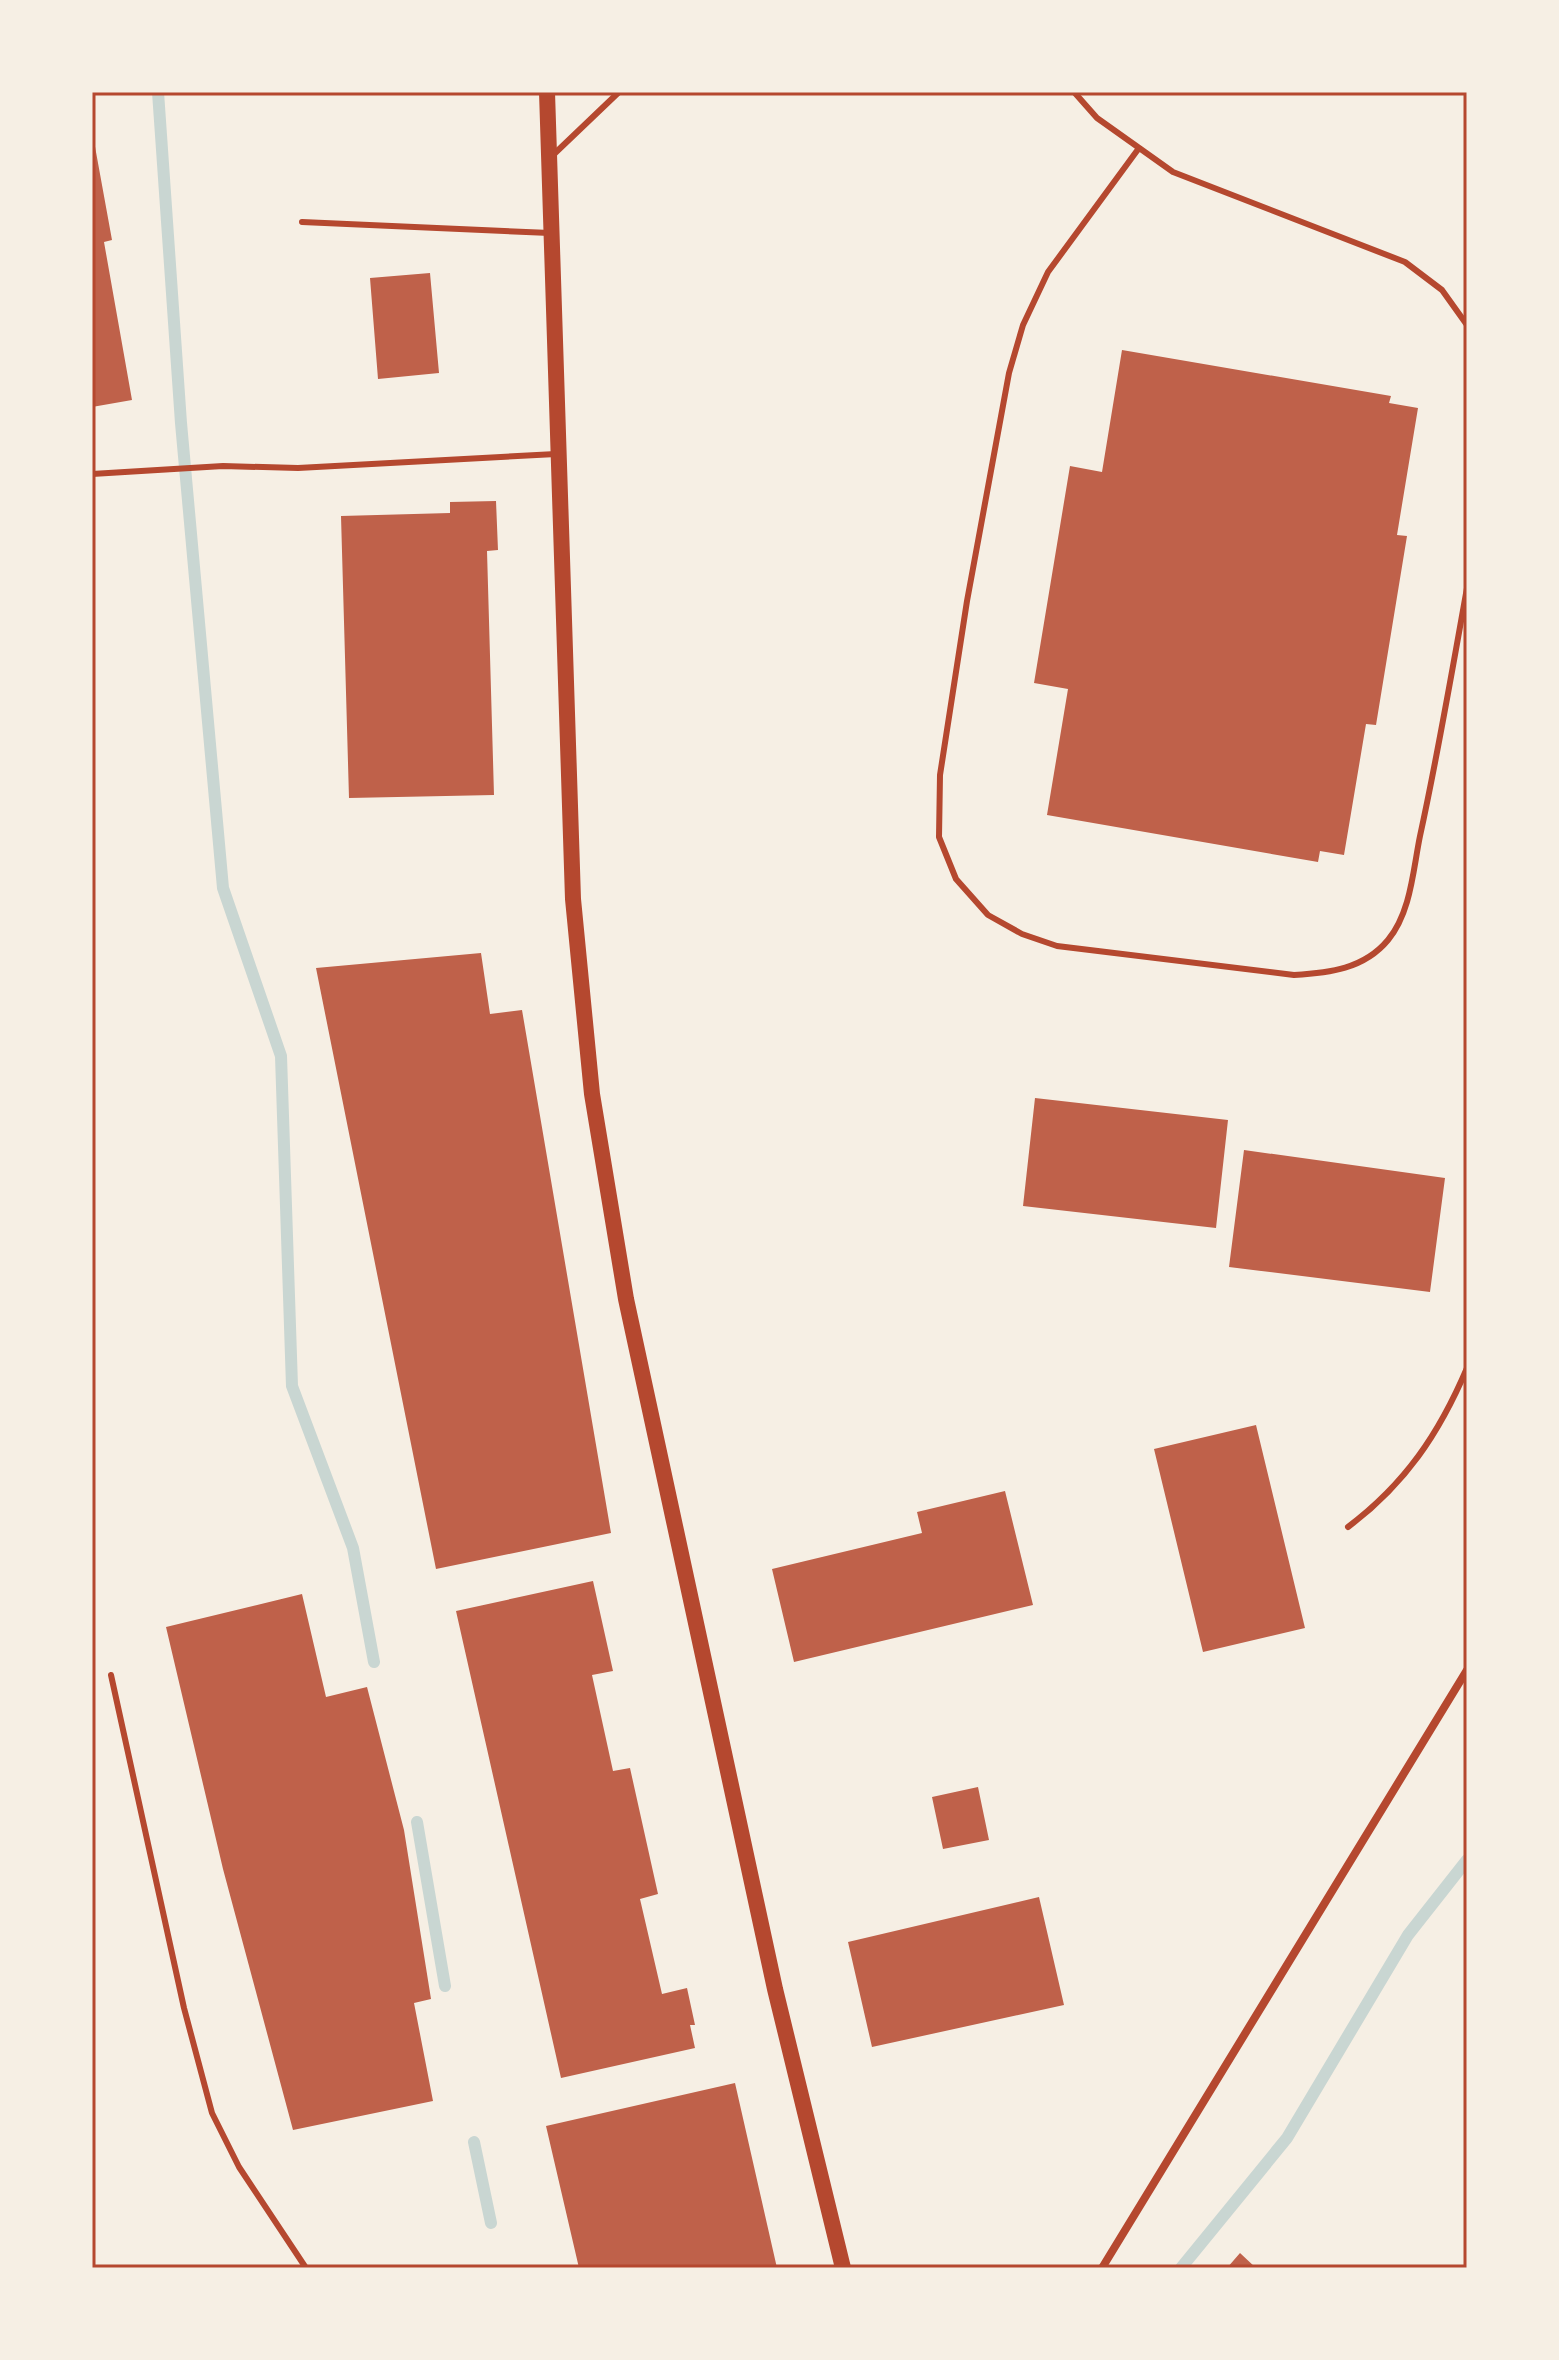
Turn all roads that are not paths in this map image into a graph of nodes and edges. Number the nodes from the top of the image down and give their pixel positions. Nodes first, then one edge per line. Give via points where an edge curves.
1 (547, 92) edge
2 (619, 92) edge
3 (1074, 92) edge
4 (1139, 148) junction
5 (549, 159) junction
6 (302, 222) dead end
7 (550, 233) junction
8 (1467, 325) edge
9 (557, 454) junction
10 (92, 474) edge
11 (1467, 588) edge
12 (1467, 1368) edge
13 (1348, 1527) dead end
14 (1467, 1670) edge
15 (111, 1675) dead end
16 (306, 2268) edge
17 (843, 2268) edge
18 (1102, 2268) edge

1 - 5 main road
2 - 5 lane
3 - 4 lane via 1097,118
4 - 8 lane via 1173,172 1405,262 1442,290
4 - 11 lane via 1048,272 1023,325 1009,373 940,775 939,837 956,879 988,915 1057,946 1294,975 1330,973 1363,962 1388,941 1403,916
5 - 7 main road
6 - 7 lane
7 - 9 main road
9 - 10 lane
9 - 17 main road via 573,899 592,1094 629,1315 775,1989
12 - 13 lane via 1448,1412 1412,1467
14 - 18 street
15 - 16 lane via 212,2113 239,2167

